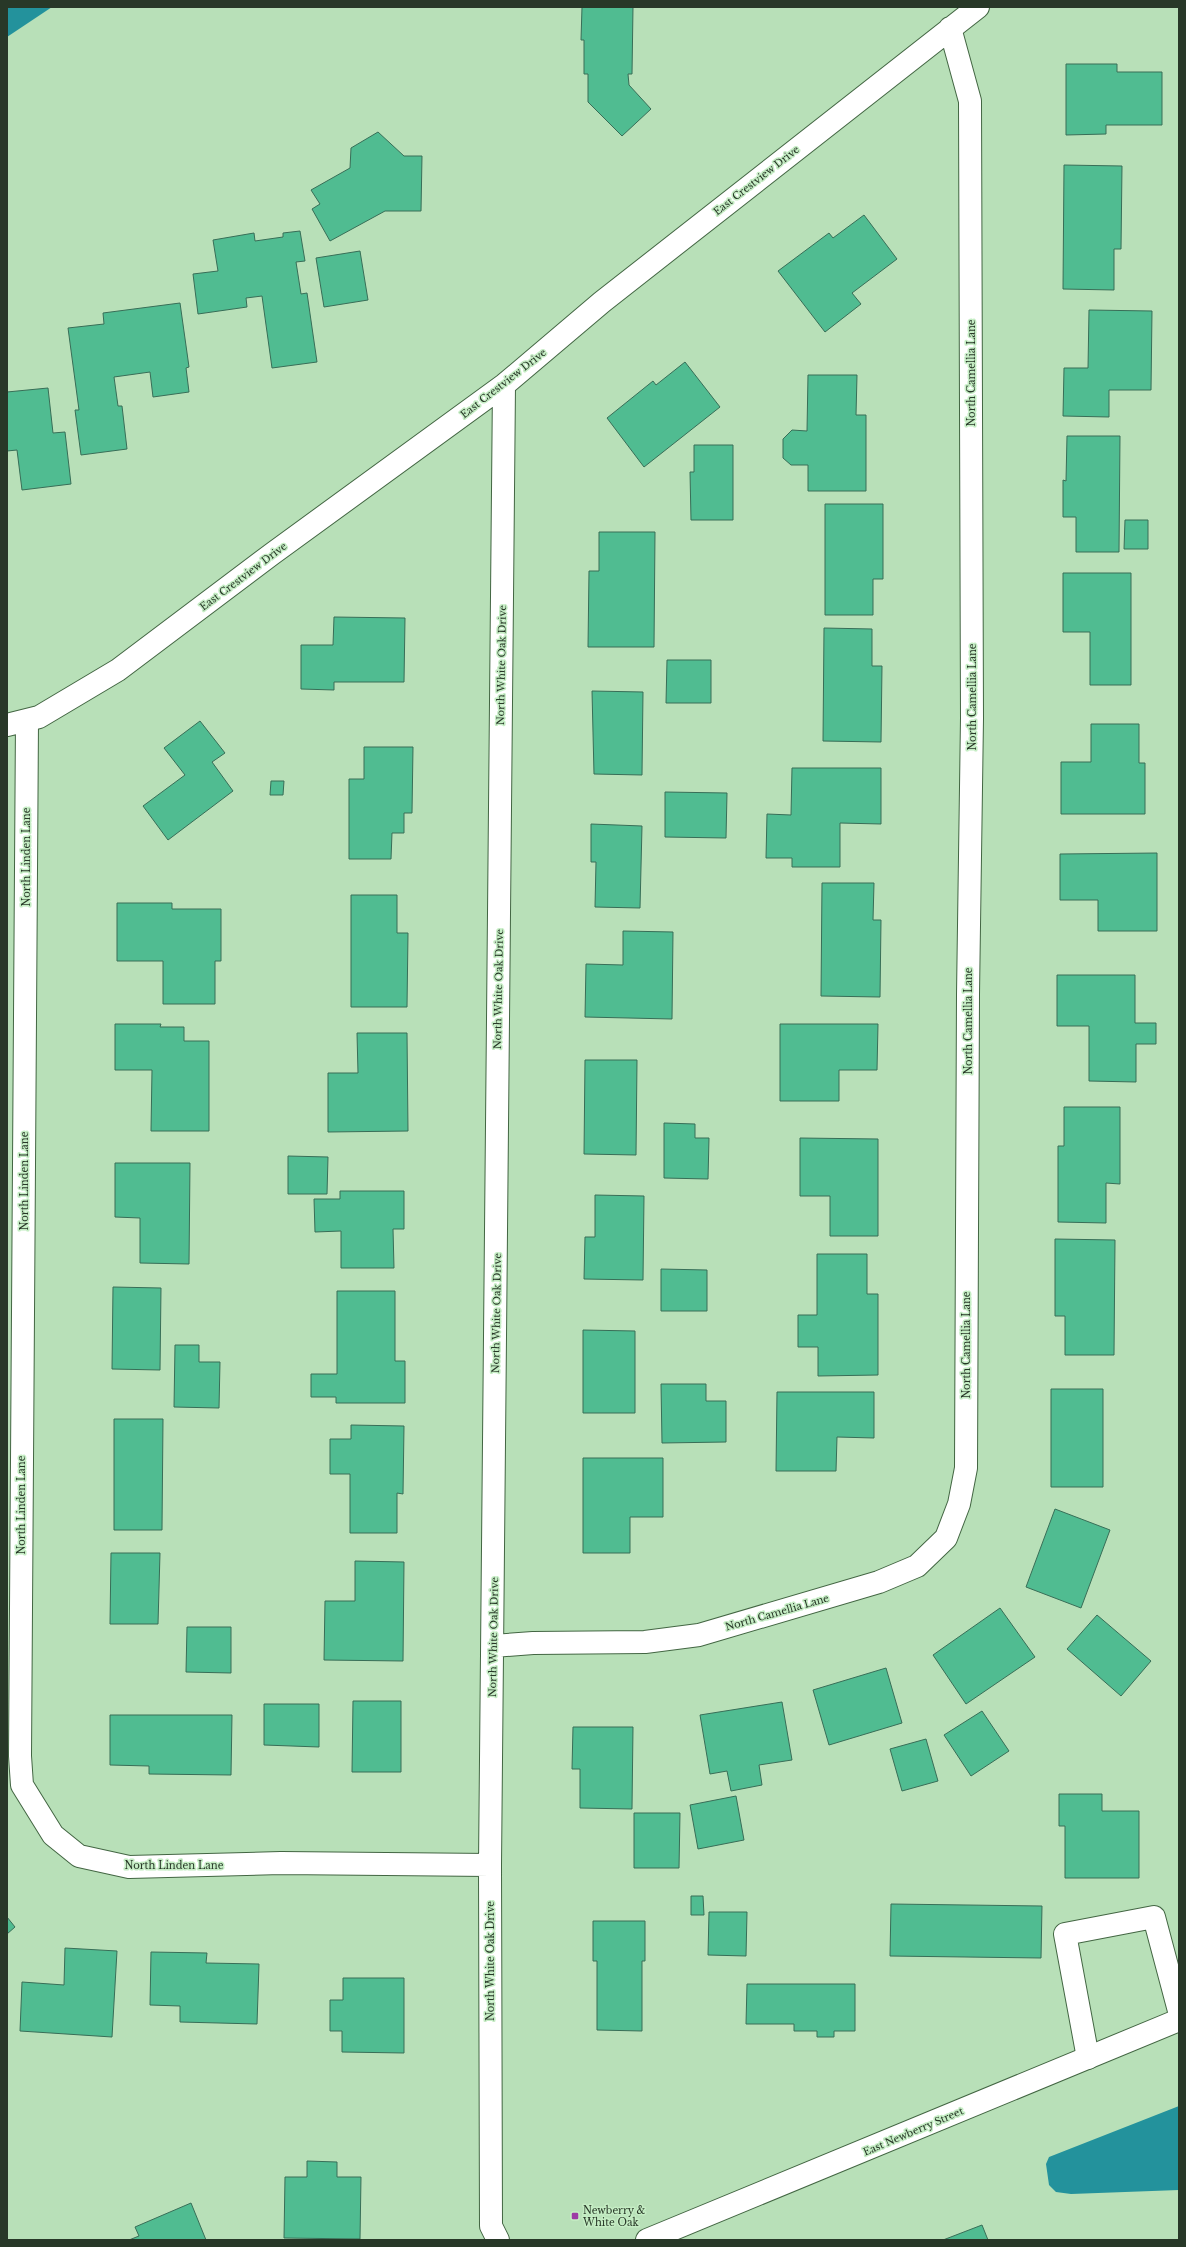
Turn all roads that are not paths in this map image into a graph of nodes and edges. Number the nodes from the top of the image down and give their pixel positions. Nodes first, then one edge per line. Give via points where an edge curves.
1 (978, 7) edge
2 (950, 28) junction
3 (504, 385) junction
4 (17, 723) edge
5 (493, 1646) junction
6 (490, 1865) junction
7 (1179, 2011) edge
8 (1179, 2020) edge
9 (1088, 2058) junction
10 (680, 2234) edge
11 (498, 2240) edge
12 (647, 2240) edge

1 - 2 street, East Crestview Drive
2 - 3 street, East Crestview Drive via 602,302
2 - 5 street, North Camellia Lane via 970,101 972,718 966,1468 959,1504 942,1543 917,1566 879,1582 699,1635 645,1642
3 - 4 street, East Crestview Drive via 118,670 39,717
3 - 5 street, North White Oak Drive
4 - 6 street, North Linden Lane via 22,1784 53,1835 79,1856 129,1866
5 - 6 street, North White Oak Drive
6 - 11 street, North White Oak Drive via 491,2226
7 - 9 street via 1154,1917 1065,1934
8 - 9 street, East Newberry Street
9 - 10 street, East Newberry Street
10 - 12 street, East Newberry Street

